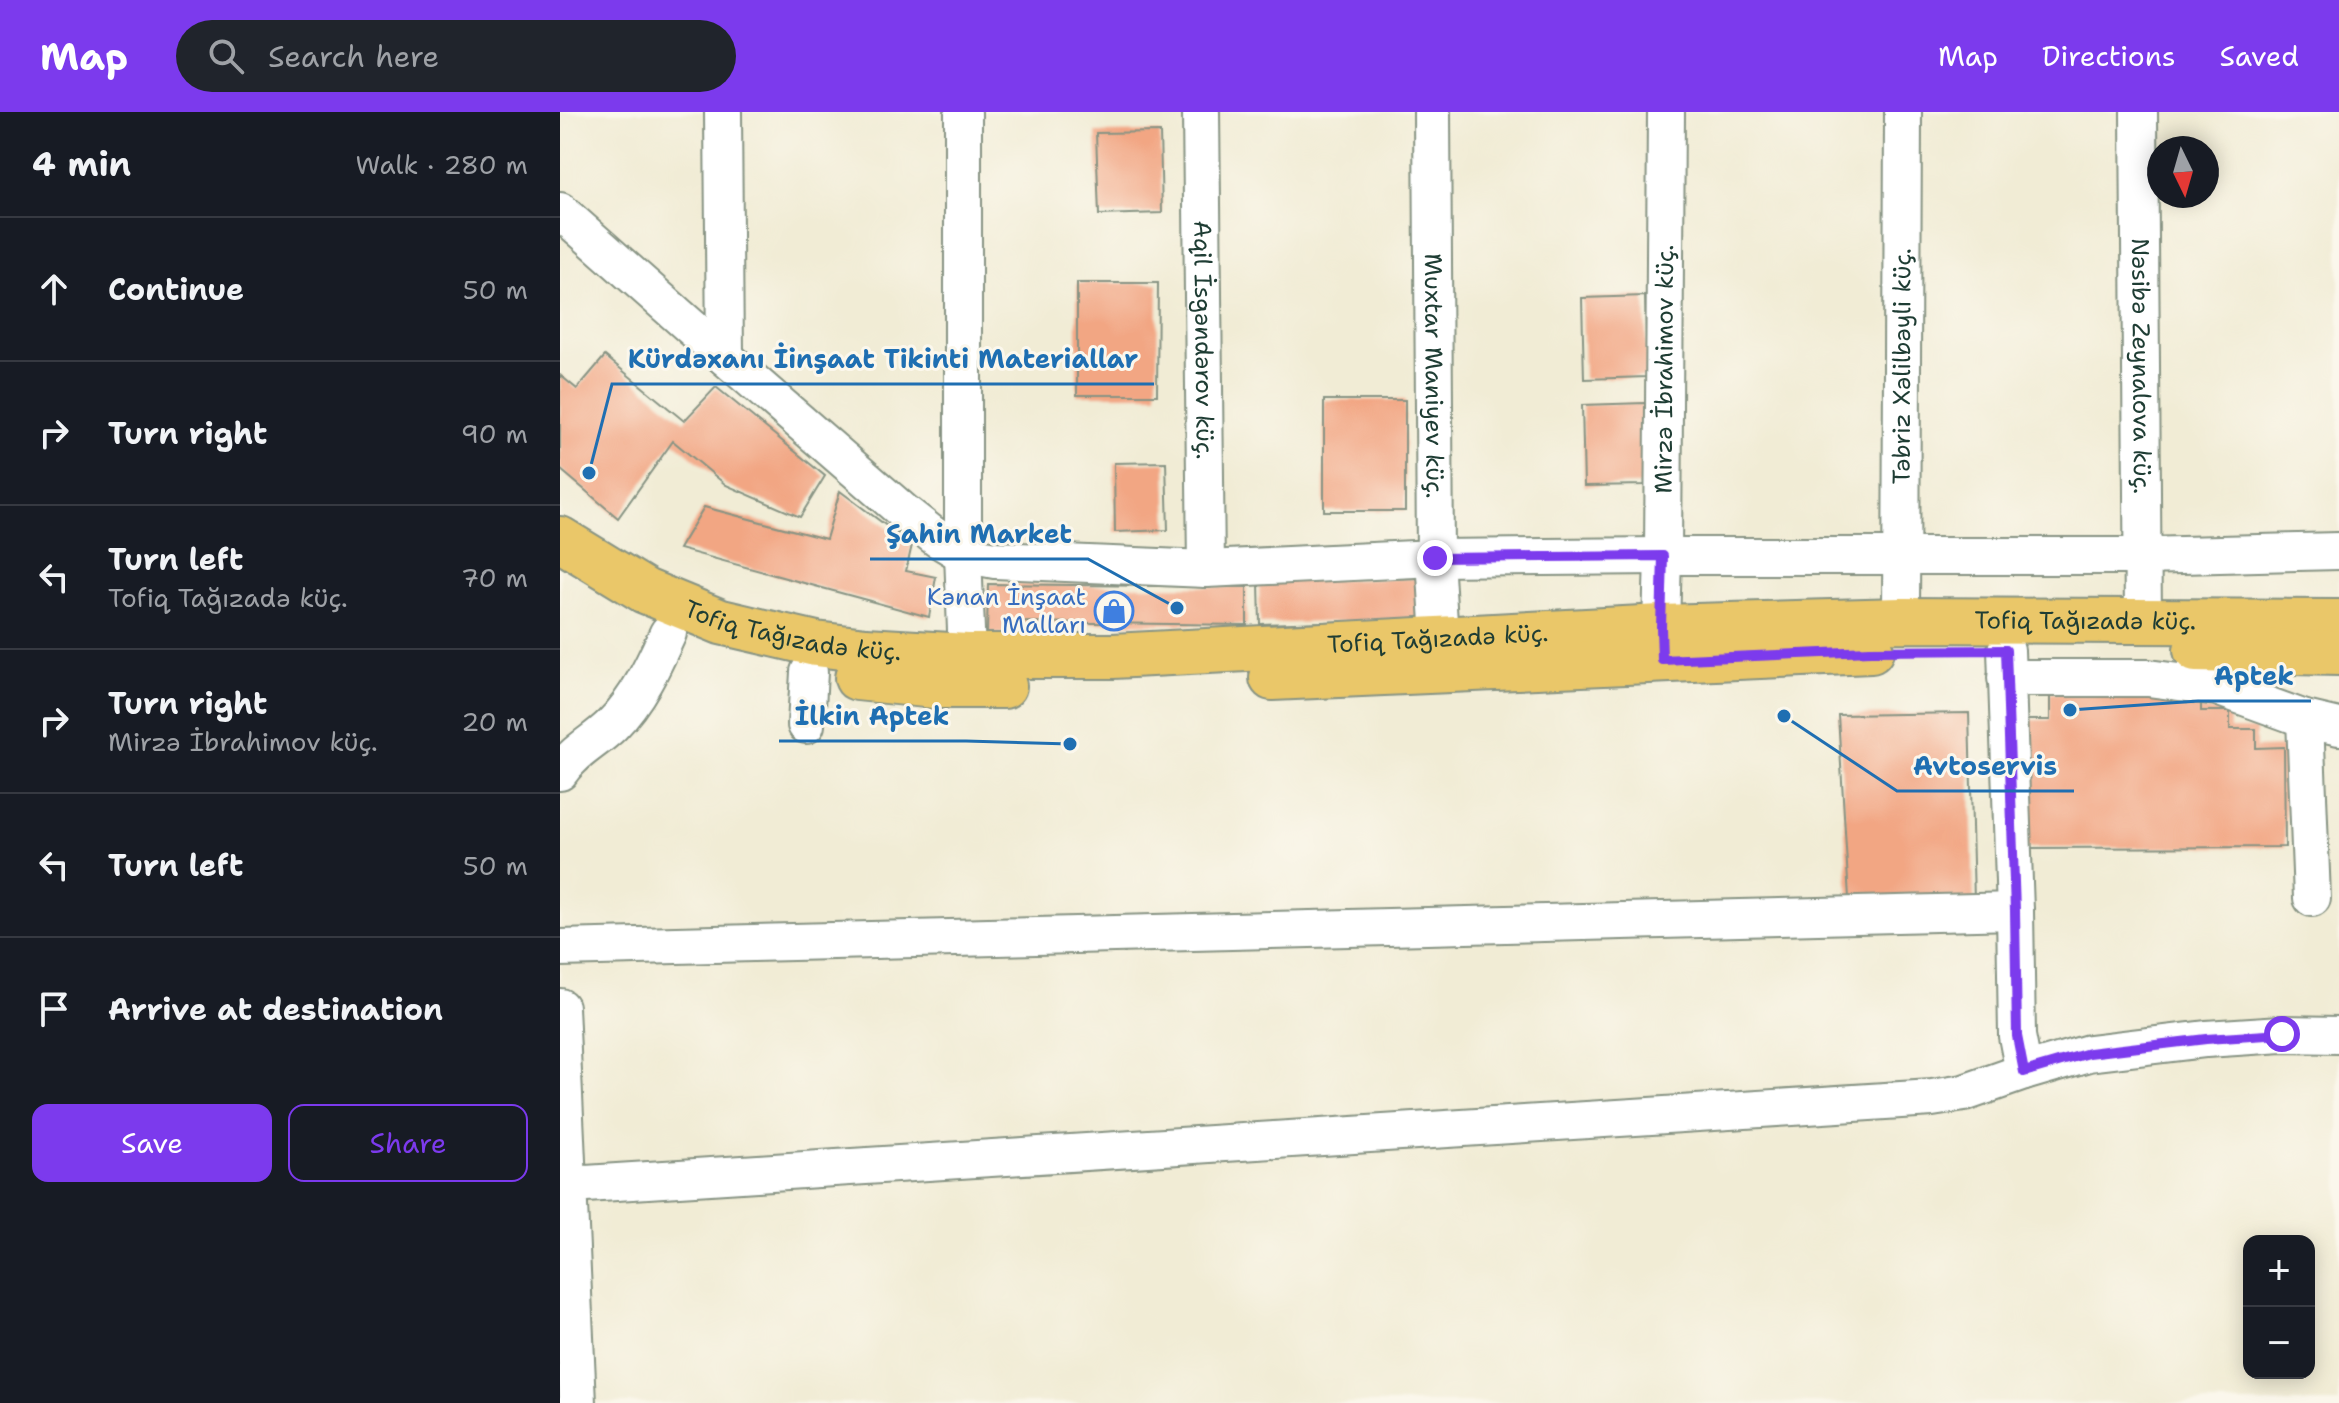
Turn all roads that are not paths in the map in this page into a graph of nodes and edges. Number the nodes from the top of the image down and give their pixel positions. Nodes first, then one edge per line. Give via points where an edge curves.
1 (723, 112) edge
2 (963, 112) edge
3 (1201, 112) edge
4 (1432, 112) edge
5 (1666, 112) edge
6 (1903, 112) edge
7 (2139, 112) edge
8 (560, 211) edge
9 (725, 357) junction
10 (560, 539) edge
11 (2339, 551) edge
12 (963, 554) junction
13 (1663, 556) junction
14 (1903, 556) junction
15 (2143, 556) junction
16 (1435, 558) junction
17 (1206, 569) junction
18 (560, 573) edge
19 (674, 620) junction
20 (1901, 620) junction
21 (2143, 620) junction
22 (2339, 622) edge
23 (1440, 639) junction
24 (1661, 643) junction
25 (2339, 653) edge
26 (967, 656) junction
27 (2006, 664) junction
28 (809, 672) junction
29 (2322, 723) edge
30 (806, 725) dead end
31 (563, 763) edge
32 (2312, 898) dead end
33 (2015, 911) junction
34 (560, 948) edge
35 (560, 1019) edge
36 (2339, 1035) edge
37 (2024, 1072) junction
38 (570, 1185) junction
39 (578, 1403) edge

1 - 9 street
2 - 12 street
3 - 17 street, Aqil İsgəndərov küç.
4 - 16 street, Muxtar Maniyev küç.
5 - 13 street, Mirzə İbrahimov küç.
6 - 14 street, Təbriz Xəlilbəyli küç.
7 - 15 street, Nəsibə Zeynalova küç.
8 - 9 street
9 - 12 street via 905,513
10 - 19 main road, Tofiq Tağızadə küç. via 645,591
11 - 15 street
12 - 17 street via 995,560
12 - 26 street
13 - 14 street
13 - 16 street
13 - 24 street, Mirzə İbrahimov küç.
14 - 15 street
14 - 20 street, Təbriz Xəlilbəyli küç.
15 - 21 street, Nəsibə Zeynalova küç.
16 - 17 street
16 - 23 street, Muxtar Maniyev küç.
18 - 19 main road, Tofiq Tağızadə küç. via 631,616
19 - 26 main road, Tofiq Tağızadə küç. via 721,622 816,644
19 - 28 main road, Tofiq Tağızadə küç. via 708,648
19 - 31 street via 648,678 623,712
20 - 21 main road, Tofiq Tağızadə küç.
20 - 24 main road, Tofiq Tağızadə küç.
21 - 22 main road, Tofiq Tağızadə küç.
23 - 24 main road, Tofiq Tağızadə küç.
23 - 26 main road, Tofiq Tağızadə küç. via 1113,656
24 - 27 main road, Tofiq Tağızadə küç. via 1870,651
24 - 28 main road, Tofiq Tağızadə küç. via 1114,685 935,686
25 - 27 main road, Tofiq Tağızadə küç. via 2128,649
27 - 29 street via 2217,687
27 - 33 street
28 - 30 street
29 - 32 street
33 - 34 street
33 - 37 street via 2017,1036
35 - 38 street
36 - 37 street via 2191,1040 2089,1053
37 - 38 street via 1932,1098
38 - 39 street

